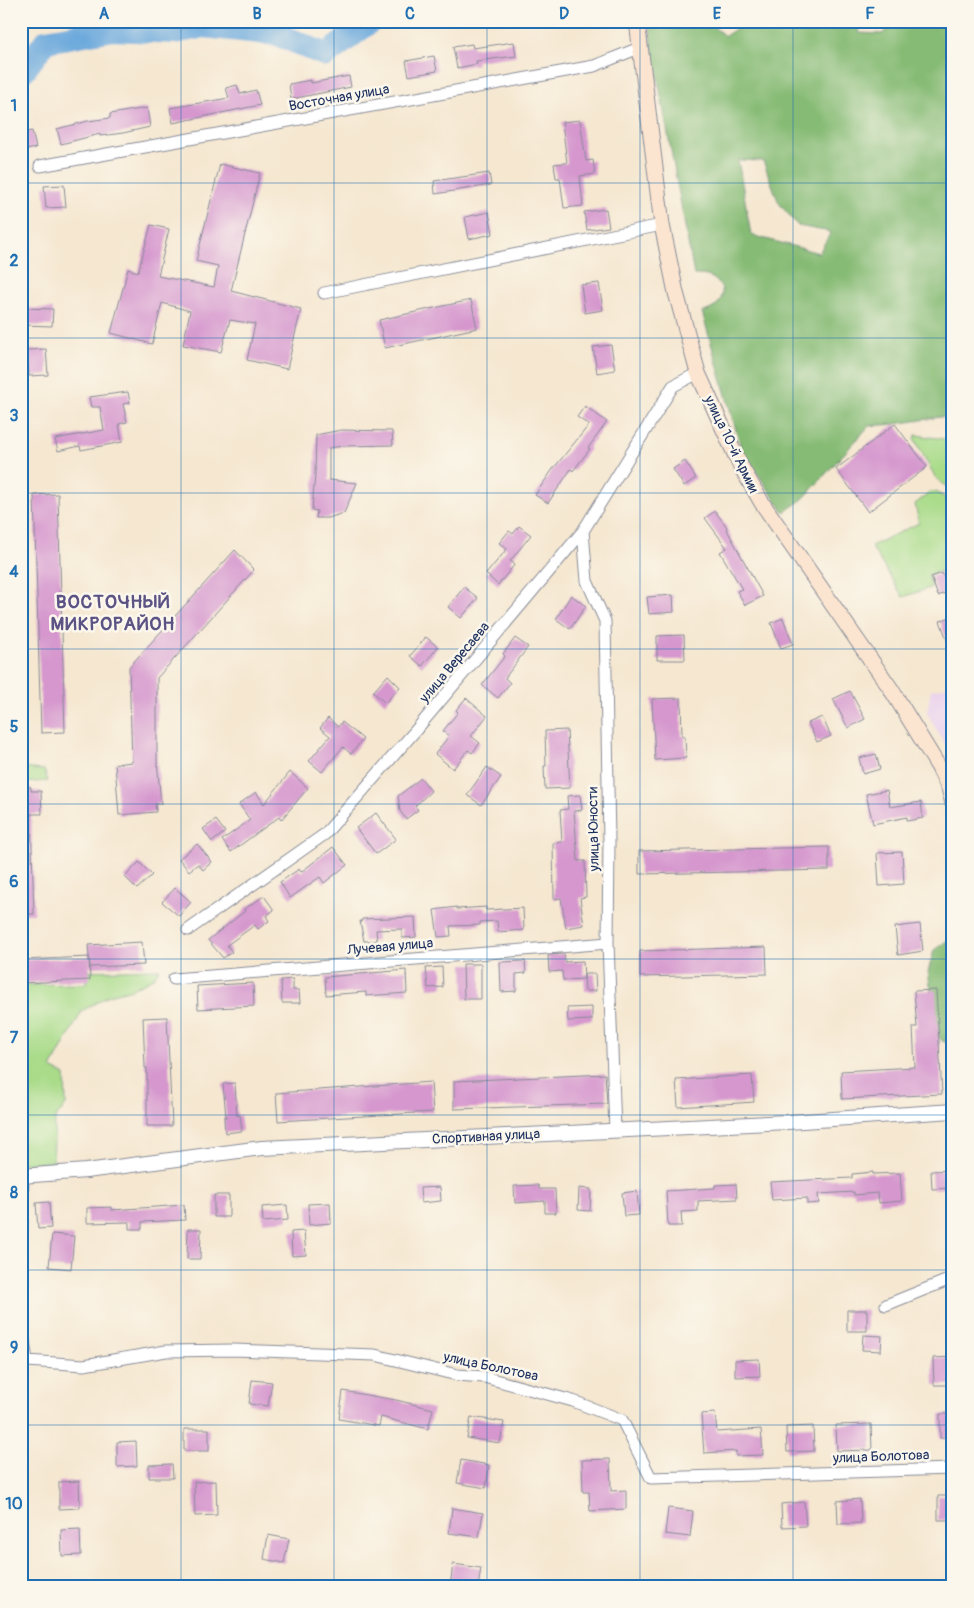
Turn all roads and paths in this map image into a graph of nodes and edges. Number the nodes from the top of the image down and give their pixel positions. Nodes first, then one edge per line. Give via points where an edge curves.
1 (638, 35) edge
2 (40, 166) dead end
3 (662, 225) junction
4 (324, 294) dead end
5 (698, 373) junction
6 (583, 530) junction
7 (953, 803) edge
8 (188, 930) dead end
9 (608, 943) junction
10 (174, 979) dead end
11 (953, 1112) edge
12 (615, 1130) junction
13 (22, 1176) edge
14 (21, 1259) edge
15 (953, 1278) edge
16 (886, 1305) dead end
17 (21, 1320) edge
18 (953, 1468) edge

1 - 2 street, Восточная улица via 594,66
1 - 3 main road, улица 10-й Армии
3 - 4 street
3 - 5 main road, улица 10-й Армии
5 - 6 street, улица Вересаева via 673,386
5 - 7 main road, улица 10-й Армии via 740,465 762,503 891,689 938,766
6 - 8 street, улица Вересаева via 326,834
6 - 9 street, улица Юности via 588,581 605,621
9 - 10 street, Лучевая улица
9 - 12 street, улица Юности
11 - 12 street, Спортивная улица
12 - 13 street, Спортивная улица via 262,1148
13 - 14 street
15 - 16 street
17 - 18 street, улица Болотова via 27,1361 84,1365 166,1351 275,1351 375,1355 457,1375 484,1377 573,1401 622,1420 651,1478

